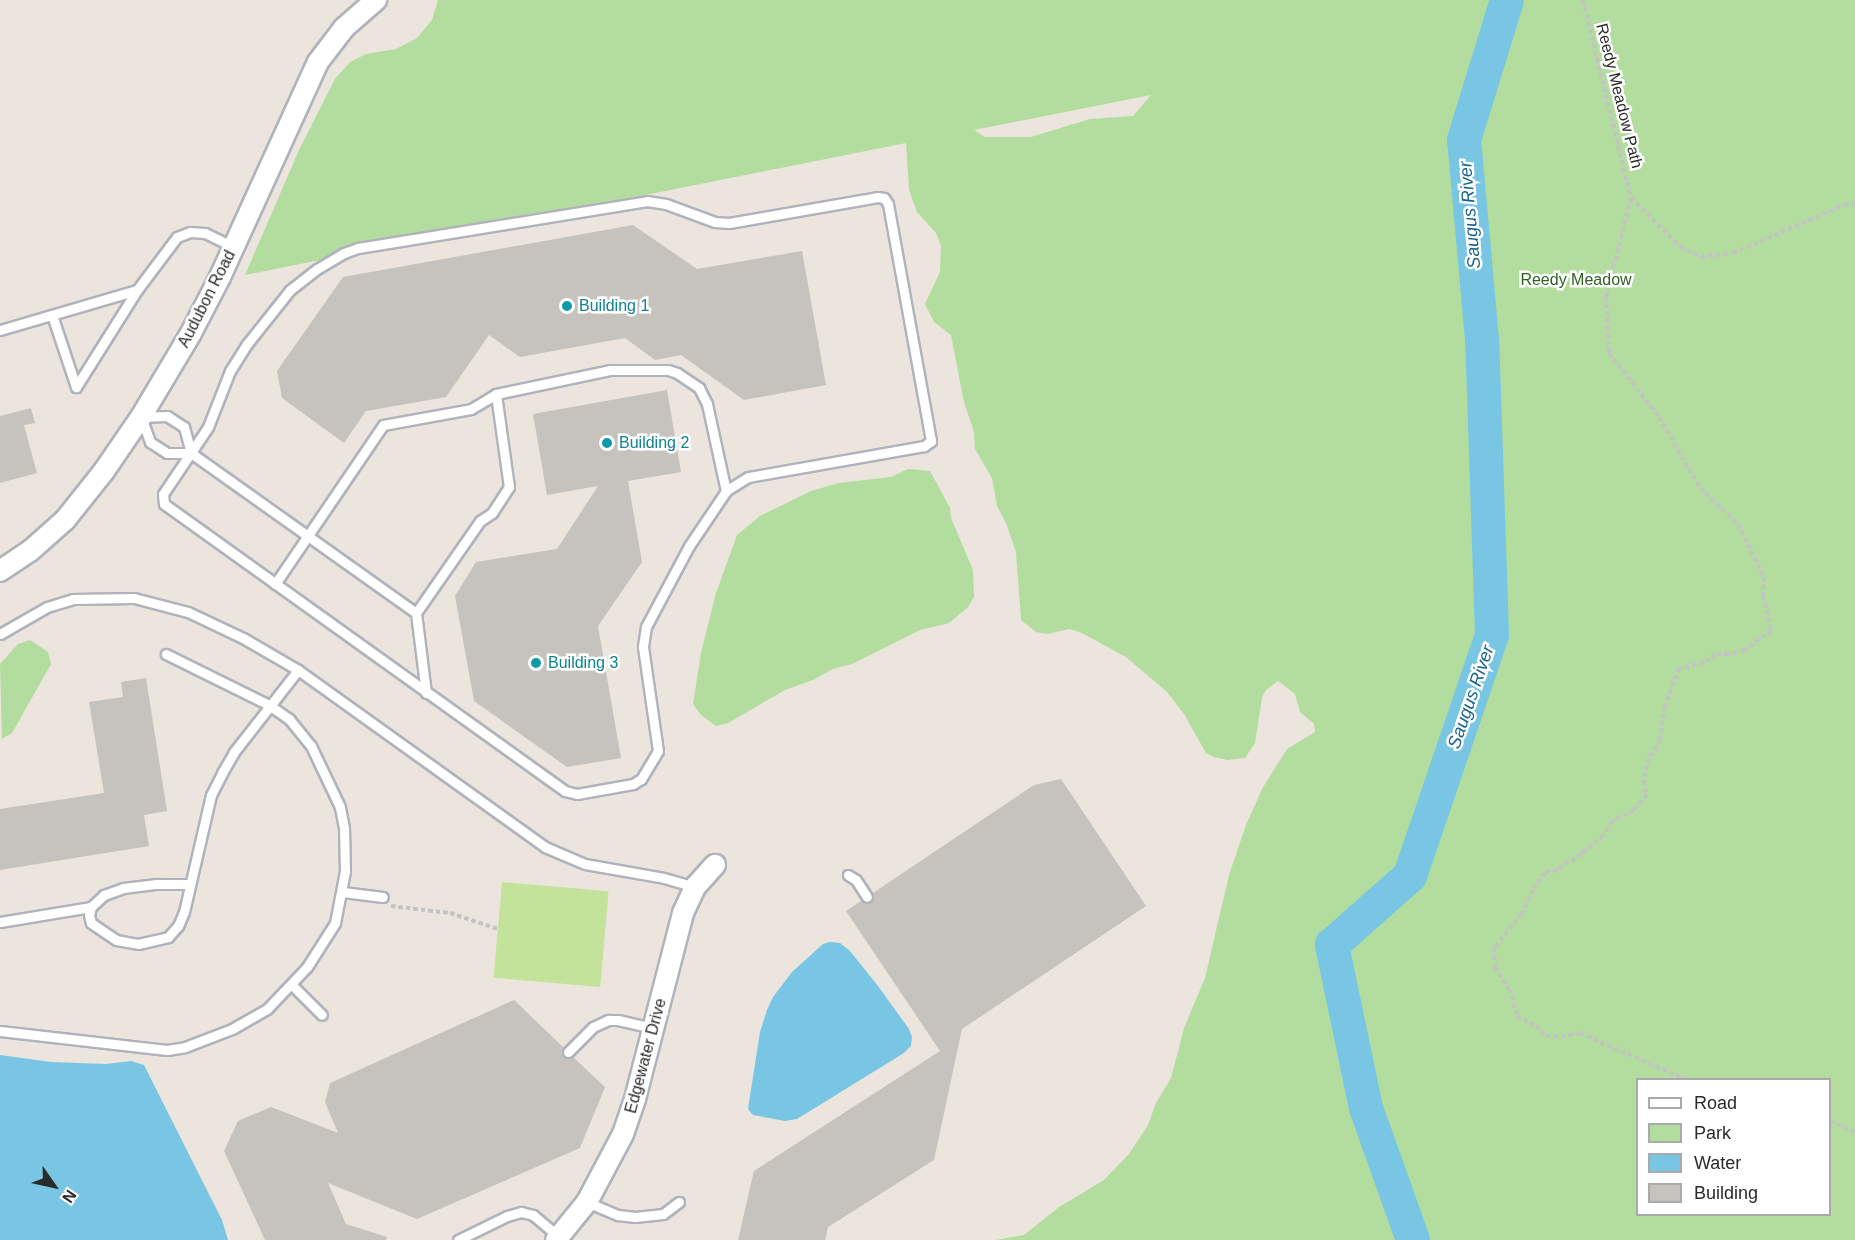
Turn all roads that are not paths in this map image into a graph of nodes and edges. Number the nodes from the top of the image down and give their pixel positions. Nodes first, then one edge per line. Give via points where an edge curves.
1 (376, 0) edge
2 (234, 247) junction
3 (137, 290) junction
4 (52, 315) junction
5 (0, 330) edge
6 (496, 394) junction
7 (141, 417) junction
8 (191, 453) junction
9 (726, 491) junction
10 (309, 535) junction
11 (0, 571) edge
12 (275, 584) junction
13 (416, 613) junction
14 (0, 634) edge
15 (166, 654) dead end
16 (298, 670) junction
17 (426, 693) junction
18 (269, 705) junction
19 (715, 865) dead end
20 (848, 875) dead end
21 (190, 884) junction
22 (695, 887) junction
23 (343, 892) junction
24 (867, 897) dead end
25 (382, 901) road end
26 (91, 907) junction
27 (0, 922) edge
28 (292, 985) junction
29 (322, 1015) dead end
30 (654, 1028) junction
31 (0, 1030) edge
32 (568, 1052) dead end
33 (587, 1202) junction
34 (679, 1202) dead end
35 (558, 1238) edge
36 (458, 1240) edge

1 - 2 street, Audubon Road via 344,28 318,62
2 - 3 lane via 205,233 190,232 177,237
2 - 7 street, Audubon Road via 191,333
3 - 4 lane
3 - 4 lane via 76,387
4 - 5 lane
6 - 9 lane via 610,370 677,373 699,388 707,404
6 - 10 lane via 471,409 383,425
6 - 13 lane via 510,479 508,489 492,513 480,521
7 - 8 lane via 150,442 167,453
7 - 8 lane via 167,417 184,427
7 - 11 street, Audubon Road via 66,520
8 - 9 lane via 213,417 230,371 265,319 304,279 357,248 647,201 729,223 884,198 931,441 924,446 748,477
8 - 10 lane
8 - 12 lane via 163,494 164,504
9 - 17 lane via 693,540 646,627 643,647 658,751 637,783 567,792
10 - 12 lane
10 - 13 lane
12 - 17 lane
13 - 17 lane
14 - 16 lane via 29,615 62,602 134,598 188,612
15 - 18 lane
16 - 18 lane
16 - 22 lane via 545,847 585,864
18 - 21 lane via 234,752 211,795
18 - 23 lane via 301,732 319,759 340,807 346,851
19 - 22 street, Edgewater Drive
20 - 24 lane
21 - 26 lane via 123,888 104,895
21 - 26 lane via 178,926 159,941 128,943 106,935 91,923
22 - 30 street, Edgewater Drive via 683,913
23 - 25 lane
23 - 28 lane via 328,937
26 - 27 lane
28 - 29 lane
28 - 31 lane via 267,1009 232,1029 167,1050
30 - 32 lane via 608,1020 593,1027
30 - 33 street, Edgewater Drive via 630,1117
33 - 34 lane via 634,1217 663,1214
33 - 35 street, Edgewater Drive
35 - 36 lane via 533,1215 521,1212

